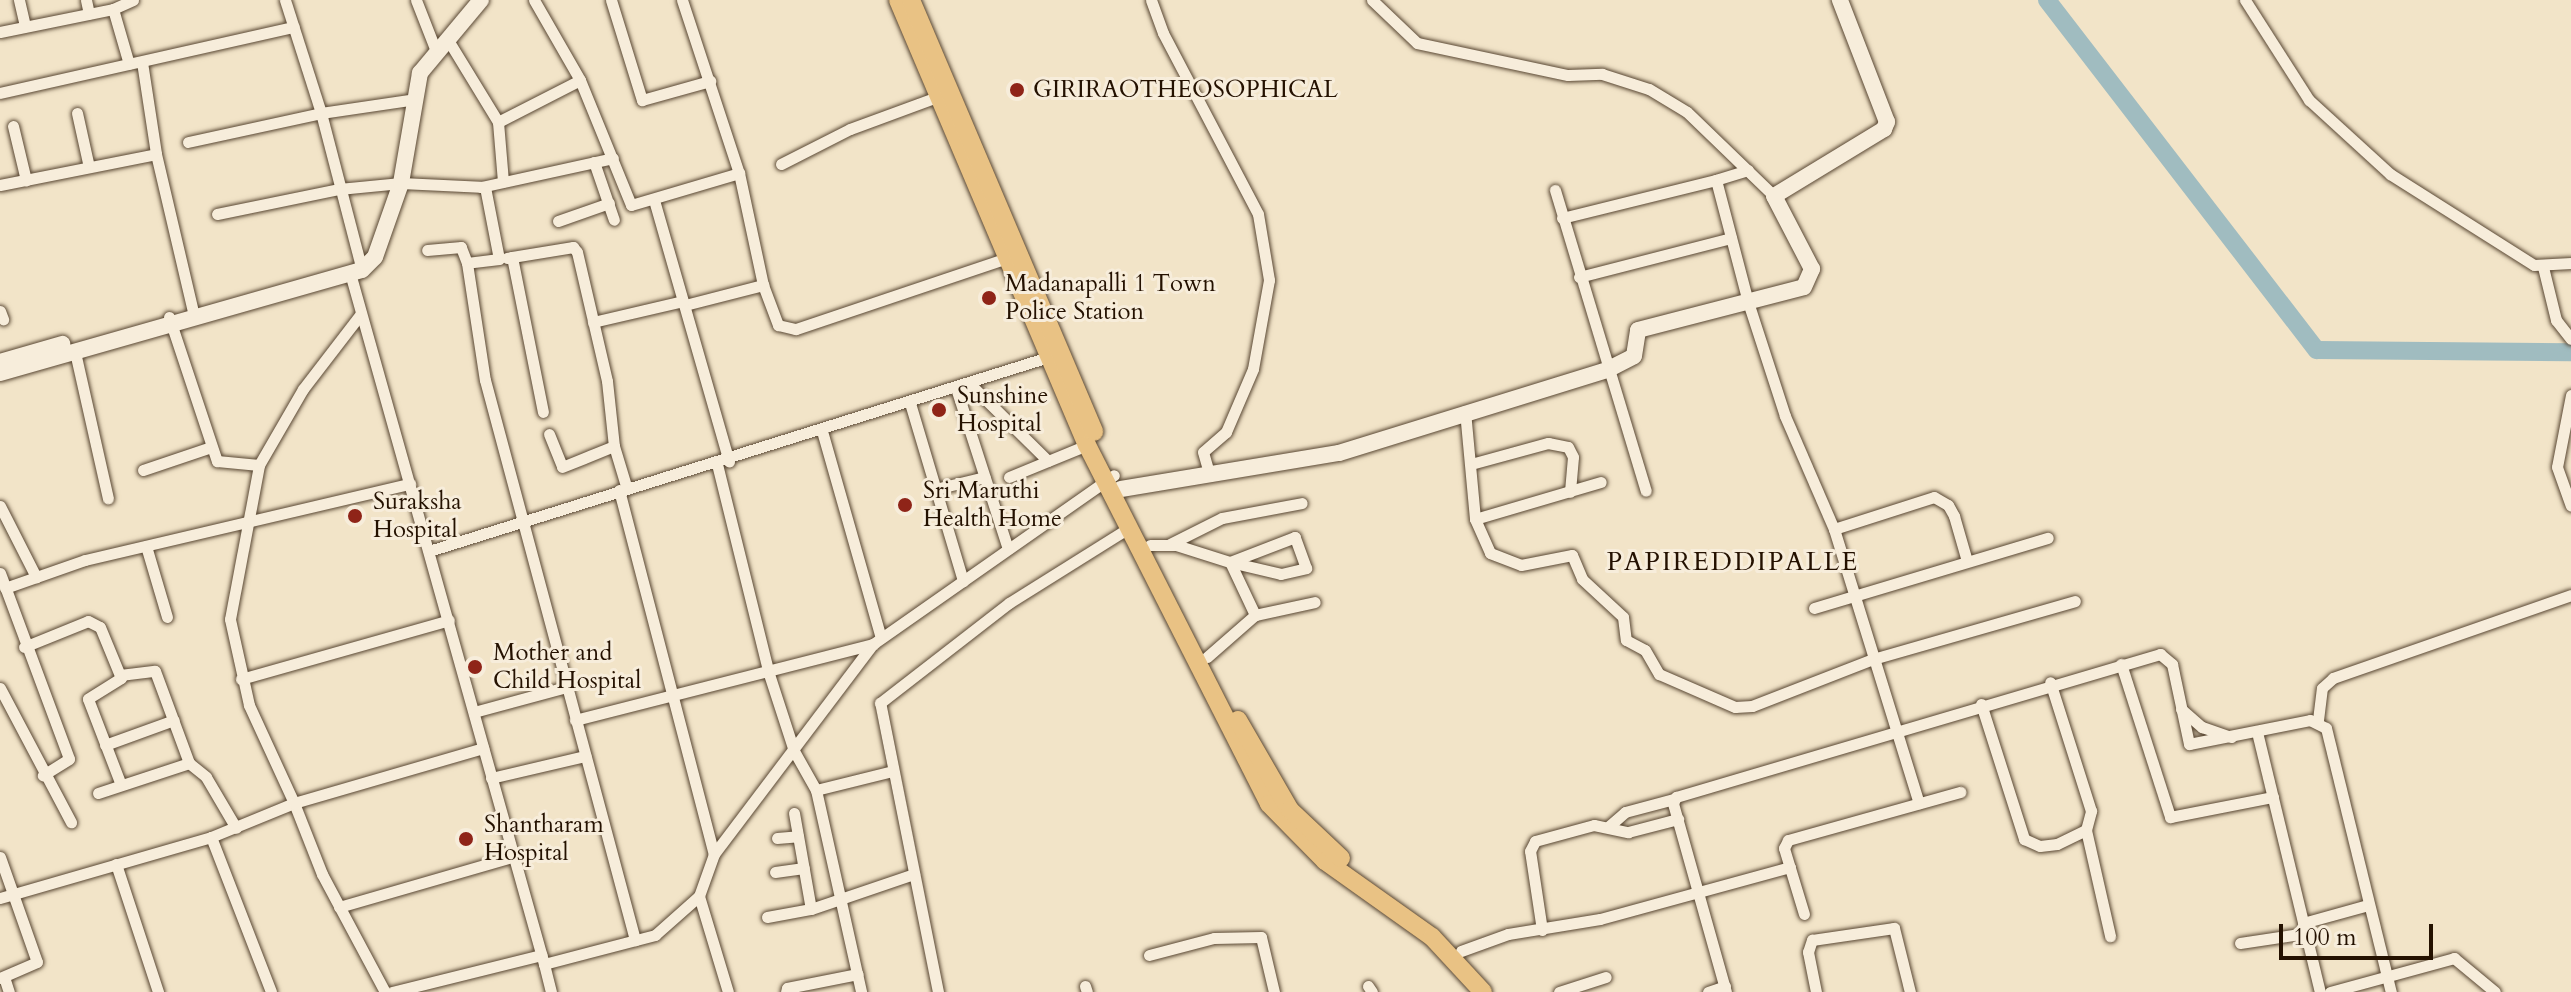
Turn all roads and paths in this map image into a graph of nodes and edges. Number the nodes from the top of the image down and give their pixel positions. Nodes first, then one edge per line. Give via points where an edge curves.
1 (19, 0) edge
2 (86, 0) edge
3 (133, 0) edge
4 (285, 0) edge
5 (416, 0) edge
6 (481, 0) edge
7 (534, 0) edge
8 (611, 0) edge
9 (682, 0) edge
10 (898, 0) edge
11 (911, 0) edge
12 (1151, 0) edge
13 (1372, 0) edge
14 (1840, 0) edge
15 (2245, 0) edge
16 (113, 9) junction
17 (89, 14) junction
18 (25, 26) junction
19 (294, 27) junction
20 (0, 32) edge
21 (442, 45) junction
22 (136, 63) junction
23 (580, 80) junction
24 (710, 81) junction
25 (0, 93) edge
26 (937, 97) junction
27 (416, 99) junction
28 (77, 113) dead end
29 (321, 113) junction
30 (498, 122) junction
31 (13, 126) dead end
32 (188, 142) dead end
33 (156, 154) junction
34 (613, 158) junction
35 (594, 162) junction
36 (781, 164) dead end
37 (89, 167) junction
38 (1748, 170) junction
39 (739, 173) junction
40 (26, 180) junction
41 (1716, 180) junction
42 (503, 182) junction
43 (401, 183) junction
44 (0, 185) edge
45 (481, 187) junction
46 (339, 189) junction
47 (1555, 190) dead end
48 (1774, 196) junction
49 (654, 200) junction
50 (609, 203) junction
51 (217, 214) dead end
52 (1562, 218) junction
53 (614, 220) dead end
54 (558, 221) dead end
55 (1731, 238) junction
56 (427, 250) dead end
57 (1011, 256) junction
58 (512, 257) junction
59 (499, 259) junction
60 (467, 263) junction
61 (2571, 263) edge
62 (2543, 267) junction
63 (356, 271) junction
64 (1579, 277) junction
65 (763, 285) junction
66 (1748, 302) junction
67 (684, 303) junction
68 (360, 315) junction
69 (180, 319) junction
70 (593, 322) junction
71 (2571, 339) edge
72 (75, 352) junction
73 (1055, 355) junction
74 (0, 362) edge
75 (20, 362) junction
76 (1607, 370) junction
77 (0, 373) edge
78 (971, 385) junction
79 (956, 388) junction
80 (2571, 395) edge
81 (910, 403) junction
82 (1465, 411) junction
83 (543, 412) dead end
84 (822, 431) junction
85 (549, 434) dead end
86 (1087, 445) junction
87 (614, 446) junction
88 (211, 447) junction
89 (1048, 461) junction
90 (723, 462) junction
91 (1471, 464) junction
92 (259, 465) junction
93 (143, 470) dead end
94 (1210, 476) junction
95 (985, 477) junction
96 (1009, 477) dead end
97 (1114, 481) junction
98 (1601, 482) dead end
99 (410, 484) junction
100 (623, 489) junction
101 (935, 489) junction
102 (1646, 491) dead end
103 (1570, 492) junction
104 (108, 498) dead end
105 (1302, 503) dead end
106 (0, 506) edge
107 (2571, 506) edge
108 (1475, 519) junction
109 (248, 522) junction
110 (524, 523) junction
111 (1130, 527) junction
112 (1834, 529) junction
113 (2048, 538) dead end
114 (1170, 544) junction
115 (1150, 545) junction
116 (146, 546) junction
117 (1008, 549) junction
118 (429, 551) junction
119 (1967, 561) junction
120 (1230, 562) junction
121 (36, 577) junction
122 (2, 580) edge
123 (963, 581) junction
124 (1853, 595) junction
125 (2571, 595) edge
126 (2075, 601) dead end
127 (1315, 602) dead end
128 (1814, 608) dead end
129 (1255, 615) junction
130 (167, 617) dead end
131 (449, 620) junction
132 (877, 641) junction
133 (24, 647) junction
134 (1207, 657) junction
135 (1873, 659) junction
136 (2121, 664) junction
137 (769, 674) junction
138 (120, 675) junction
139 (241, 679) junction
140 (2050, 682) junction
141 (566, 687) junction
142 (0, 688) edge
143 (675, 697) junction
144 (1981, 704) junction
145 (2181, 709) junction
146 (474, 712) junction
147 (174, 720) junction
148 (575, 720) junction
149 (2318, 720) junction
150 (1896, 731) junction
151 (2257, 732) junction
152 (2231, 737) junction
153 (105, 745) junction
154 (483, 748) junction
155 (794, 751) junction
156 (585, 756) junction
157 (189, 763) junction
158 (893, 771) junction
159 (43, 775) junction
160 (491, 778) junction
161 (121, 785) junction
162 (816, 790) junction
163 (1960, 792) dead end
164 (98, 793) dead end
165 (2273, 797) junction
166 (1674, 799) junction
167 (294, 803) junction
168 (1919, 803) junction
169 (794, 813) dead end
170 (1678, 819) junction
171 (71, 822) dead end
172 (1608, 827) junction
173 (236, 828) junction
174 (2086, 830) junction
175 (798, 836) junction
176 (211, 837) junction
177 (777, 838) dead end
178 (714, 854) junction
179 (0, 857) edge
180 (512, 857) junction
181 (116, 864) junction
182 (1790, 867) junction
183 (804, 868) junction
184 (775, 872) dead end
185 (914, 874) junction
186 (1702, 893) junction
187 (6, 896) edge
188 (699, 896) junction
189 (843, 898) junction
190 (2368, 905) junction
191 (339, 907) junction
192 (811, 909) junction
193 (1804, 914) dead end
194 (767, 917) dead end
195 (2305, 928) junction
196 (1542, 930) junction
197 (2110, 936) dead end
198 (635, 940) junction
199 (2240, 943) dead end
200 (1461, 951) junction
201 (1149, 955) dead end
202 (543, 959) junction
203 (858, 974) junction
204 (2, 977) edge
205 (1606, 977) dead end
206 (2388, 978) junction
207 (1726, 989) edge
208 (9, 992) edge
209 (158, 992) edge
210 (271, 992) edge
211 (385, 992) edge
212 (392, 992) edge
213 (551, 992) edge
214 (728, 992) edge
215 (786, 992) edge
216 (861, 992) edge
217 (938, 992) edge
218 (1274, 992) edge
219 (1483, 992) edge
220 (1497, 992) edge
221 (1559, 992) edge
222 (1708, 992) edge
223 (1816, 992) edge
224 (1910, 992) edge
225 (2320, 992) edge
226 (2330, 992) edge
227 (2391, 992) edge
228 (2495, 992) edge

1 - 18 street
2 - 17 street
3 - 16 street
4 - 19 street
5 - 21 street
6 - 21 street
7 - 23 street
8 - 24 street via 642,100
9 - 24 street
10 - 26 main road
11 - 57 main road
12 - 94 street via 1163,33 1258,214 1269,280 1253,369 1226,432 1203,452
13 - 38 street via 1417,43 1568,75 1602,74 1649,89 1687,112
14 - 48 street via 1886,126
15 - 62 street via 2291,78 2337,130 2426,198
16 - 17 street
16 - 22 street
17 - 18 street
18 - 20 street
19 - 22 street
19 - 29 street
21 - 27 street via 420,73
21 - 30 street
22 - 25 street
22 - 33 street
23 - 30 street
23 - 34 street
24 - 39 street
26 - 36 street via 850,129
26 - 57 main road
27 - 29 street
27 - 43 street
28 - 37 street
29 - 32 street
29 - 46 street
30 - 42 street
31 - 40 street
33 - 37 street
33 - 69 street
34 - 35 street
34 - 49 street via 631,205
35 - 42 street
35 - 50 street
37 - 40 street
38 - 41 street
38 - 48 street
39 - 49 street
39 - 65 street
40 - 44 street
41 - 52 street
41 - 55 street
42 - 45 street
43 - 45 street
43 - 46 street
43 - 63 street via 375,257
45 - 59 street
46 - 51 street
46 - 63 street
47 - 52 street
48 - 66 street via 1812,269 1811,280 1804,287
49 - 67 street
50 - 53 street
50 - 54 street
52 - 64 street
55 - 64 street
55 - 66 street
56 - 60 street via 461,247
57 - 65 street via 796,329 785,329 773,318
57 - 73 main road
58 - 59 street
58 - 70 street via 573,247
58 - 83 street
59 - 60 street
60 - 110 street via 485,380
61 - 62 street
62 - 71 street via 2556,320
63 - 68 street
63 - 69 street
64 - 76 street
65 - 67 street
66 - 76 street via 1638,330 1634,356
66 - 112 street via 1785,416
67 - 70 street
67 - 90 street
68 - 92 street via 303,389
68 - 99 street
69 - 72 street
69 - 75 street
69 - 88 street
70 - 87 street
72 - 75 street
72 - 104 street
73 - 78 street
73 - 86 main road
73 - 97 main road
74 - 75 street
75 - 77 street
76 - 82 street
76 - 102 street
78 - 79 street
78 - 89 street
79 - 81 street
79 - 95 street
80 - 107 street via 2557,459
81 - 84 street
81 - 101 street
82 - 91 street
82 - 94 street via 1309,461
84 - 90 street
84 - 132 street
85 - 87 street via 562,467
86 - 89 street
86 - 97 main road
87 - 100 street
88 - 92 street via 222,465
88 - 93 street
89 - 96 street
90 - 100 street
90 - 137 street
91 - 103 street via 1548,443 1568,447 1573,457
91 - 108 street
92 - 109 street
94 - 97 street
95 - 101 street
95 - 117 street
97 - 111 main road
97 - 115 main road
97 - 117 street
98 - 103 street
99 - 109 street
99 - 118 street
100 - 110 street
100 - 143 street
101 - 123 street
103 - 108 street
105 - 114 street via 1222,518
106 - 121 street
108 - 135 street via 1490,553 1511,563 1533,565 1572,555 1582,579 1623,617 1629,643 1645,650 1659,674 1686,690 1742,708
109 - 116 street
109 - 139 street via 230,619
110 - 118 street
110 - 141 street
111 - 158 street via 1009,603 939,661 882,699
111 - 219 main road via 1269,804 1325,861 1432,937
112 - 119 street via 1934,497 1954,516
112 - 124 street
113 - 119 street
114 - 115 street
114 - 120 street
115 - 134 main road
116 - 121 street
116 - 130 street
117 - 123 street
118 - 131 street
119 - 124 street
120 - 120 street via 1295,537 1306,568 1271,573
120 - 129 street
121 - 122 street
122 - 133 street
123 - 132 street
124 - 128 street
124 - 135 street
125 - 149 street via 2333,678 2322,688
126 - 135 street
127 - 129 street
129 - 134 street
131 - 139 street
131 - 146 street
132 - 137 street
132 - 155 street
133 - 138 street via 93,621
133 - 159 street via 69,759
134 - 200 main road via 1290,810 1332,852 1424,914
135 - 150 street
136 - 140 street
136 - 145 street via 2167,656
136 - 165 street via 2170,817
137 - 143 street
137 - 155 street
138 - 147 street via 155,671
138 - 153 street via 118,683 88,699
139 - 167 street
140 - 144 street
140 - 174 street via 2091,811
141 - 146 street
141 - 148 street
142 - 159 street
143 - 148 street
143 - 178 street
144 - 150 street
144 - 174 street via 2024,839 2040,846 2057,844
145 - 152 street via 2202,727
145 - 152 street via 2189,744
146 - 154 street
147 - 153 street
147 - 157 street
148 - 156 street
149 - 151 street
149 - 190 street via 2326,728
150 - 166 street
150 - 168 street
151 - 152 street
151 - 165 street
153 - 161 street
154 - 160 street
154 - 167 street
155 - 162 street
155 - 178 street
156 - 160 street
156 - 198 street
157 - 161 street
157 - 173 street via 206,777
158 - 162 street
158 - 185 street
159 - 171 street
160 - 180 street
161 - 164 street
162 - 189 street
163 - 168 street
165 - 195 street
166 - 170 street
166 - 172 street via 1625,812
167 - 173 street
167 - 191 street
168 - 182 street via 1788,840 1784,848
169 - 175 street
170 - 172 street via 1637,831
170 - 186 street
172 - 196 street via 1583,827 1532,845
173 - 176 street
174 - 197 street
175 - 177 street
175 - 183 street
176 - 181 street
176 - 210 street
178 - 188 street
179 - 187 street
180 - 191 street
180 - 202 street
181 - 187 street
181 - 209 street
182 - 186 street
182 - 193 street
183 - 184 street
183 - 192 street
185 - 189 street
185 - 217 street
186 - 196 street
186 - 207 street
187 - 204 street via 37,962
188 - 198 street via 655,935
188 - 214 street
189 - 192 street
189 - 203 street
190 - 195 street
190 - 206 street
191 - 211 street
192 - 194 street
195 - 199 street
195 - 225 street
196 - 200 street via 1508,934
198 - 202 street
200 - 220 main road
201 - 218 street via 1214,938 1261,937
202 - 212 street
202 - 213 street
203 - 215 street
203 - 216 street
204 - 208 street
205 - 221 street
206 - 226 street
206 - 227 street
206 - 228 street via 2454,958
207 - 222 street
223 - 224 street via 1808,952 1812,940 1894,928

